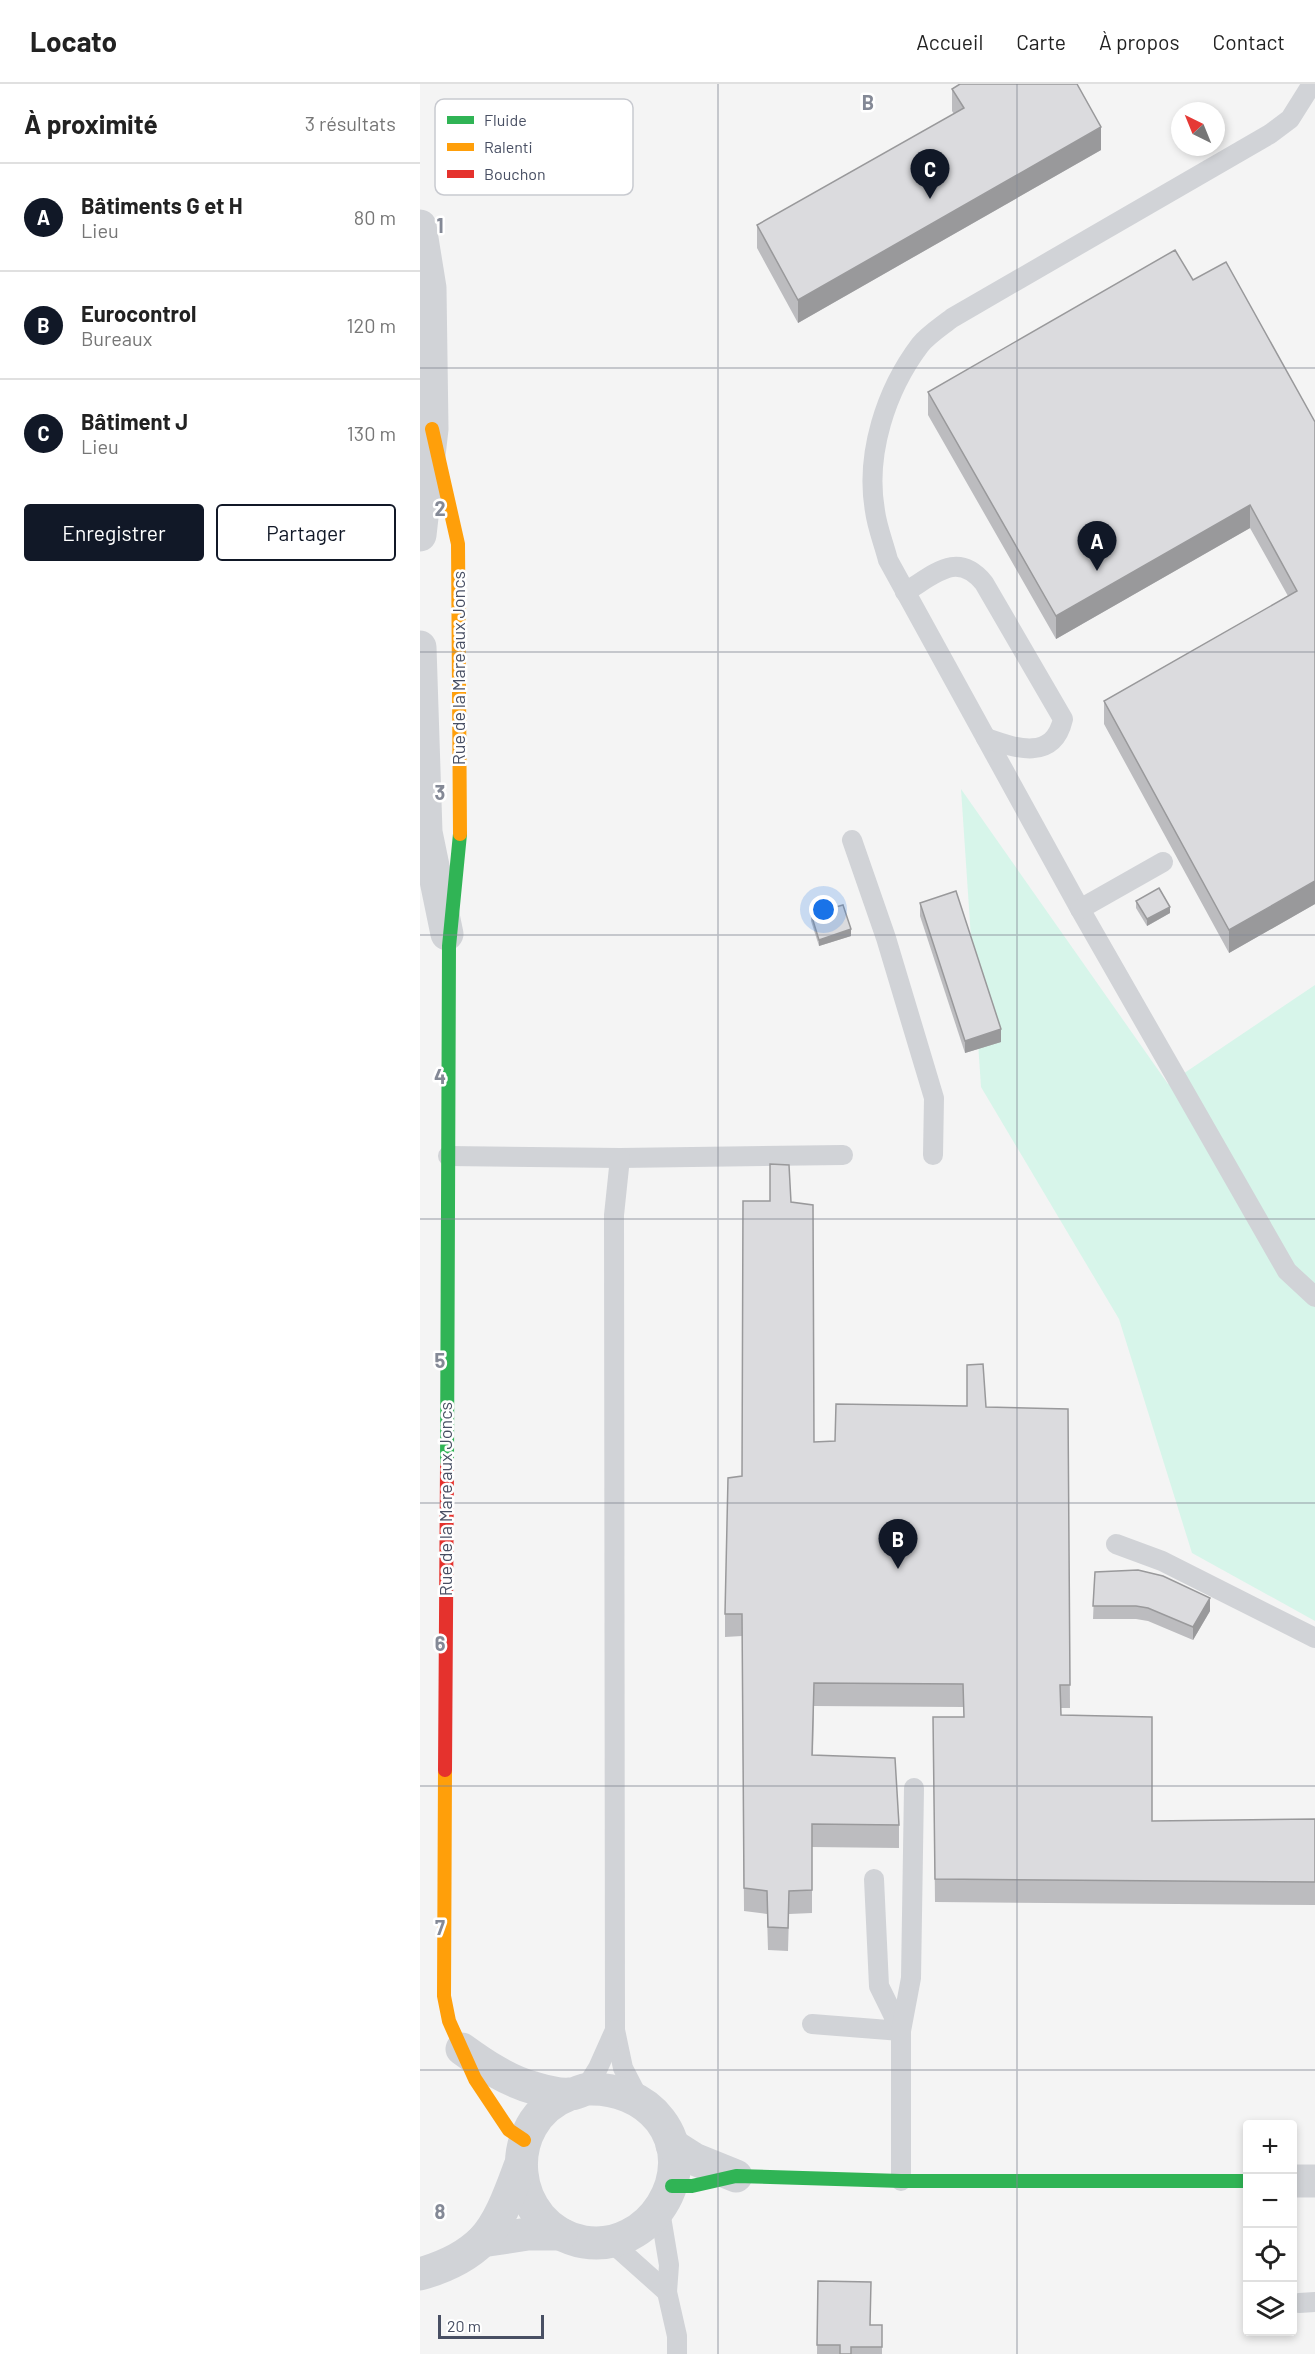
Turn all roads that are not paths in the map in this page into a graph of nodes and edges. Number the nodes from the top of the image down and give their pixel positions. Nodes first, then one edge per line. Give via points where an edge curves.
1 (1312, 84) edge
2 (420, 226) edge
3 (432, 429) junction
4 (420, 535) edge
5 (905, 592) junction
6 (420, 647) edge
7 (420, 706) edge
8 (986, 738) junction
9 (852, 840) dead end
10 (1163, 862) dead end
11 (1080, 909) junction
12 (449, 946) junction
13 (843, 1155) dead end
14 (933, 1155) dead end
15 (448, 1156) junction
16 (620, 1158) junction
17 (1315, 1297) edge
18 (1116, 1544) dead end
19 (1315, 1638) edge
20 (915, 1788) dead end
21 (874, 1879) dead end
22 (812, 2024) dead end
23 (615, 2030) junction
24 (901, 2031) junction
25 (462, 2049) junction
26 (577, 2092) junction
27 (641, 2102) junction
28 (672, 2145) junction
29 (522, 2153) junction
30 (736, 2176) junction
31 (902, 2181) junction
32 (1243, 2181) edge
33 (1297, 2181) edge
34 (1315, 2181) edge
35 (666, 2198) junction
36 (561, 2234) junction
37 (482, 2241) junction
38 (610, 2242) junction
39 (420, 2274) edge
40 (667, 2292) junction
41 (677, 2354) edge

1 - 5 lane via 1290,119 1270,134 952,318 921,343 897,381 880,427 873,470 874,510 888,560
2 - 3 street, Rue de la Mare aux Joncs via 430,288
3 - 4 street, Rue de la Mare aux Joncs
3 - 12 street, Rue de la Mare aux Joncs via 459,544 460,835
5 - 8 lane
5 - 8 lane via 946,567 961,565 975,572 1063,719 1060,732 1036,749 1016,749
6 - 7 street, Rue de la Mare aux Joncs
7 - 12 street, Rue de la Mare aux Joncs via 426,832
8 - 11 lane
9 - 14 lane via 934,1098
10 - 11 lane
11 - 17 lane via 1287,1271
12 - 15 street, Rue de la Mare aux Joncs
13 - 16 lane
15 - 16 lane
15 - 25 street, Rue de la Mare aux Joncs via 444,1996 449,2021
16 - 23 lane via 614,1215
18 - 19 lane via 1162,1561
20 - 24 lane via 910,1978
21 - 24 lane via 879,1986
22 - 24 lane
23 - 26 lane via 598,2068
23 - 27 lane via 622,2068
24 - 31 lane
25 - 26 street via 492,2070 533,2088
25 - 29 street, Rue de la Mare aux Joncs via 475,2079
26 - 27 street via 612,2090
26 - 29 street via 560,2098 537,2117
27 - 28 street via 660,2120
28 - 30 street via 694,2159
28 - 35 street via 674,2171
29 - 36 street via 526,2195 540,2217
29 - 37 street via 503,2208
30 - 31 street
30 - 35 street via 692,2186
31 - 32 street
33 - 34 street
35 - 38 street via 641,2230
35 - 40 lane
36 - 37 street
36 - 38 street via 585,2242
37 - 39 street via 456,2259
38 - 40 lane
40 - 41 lane

